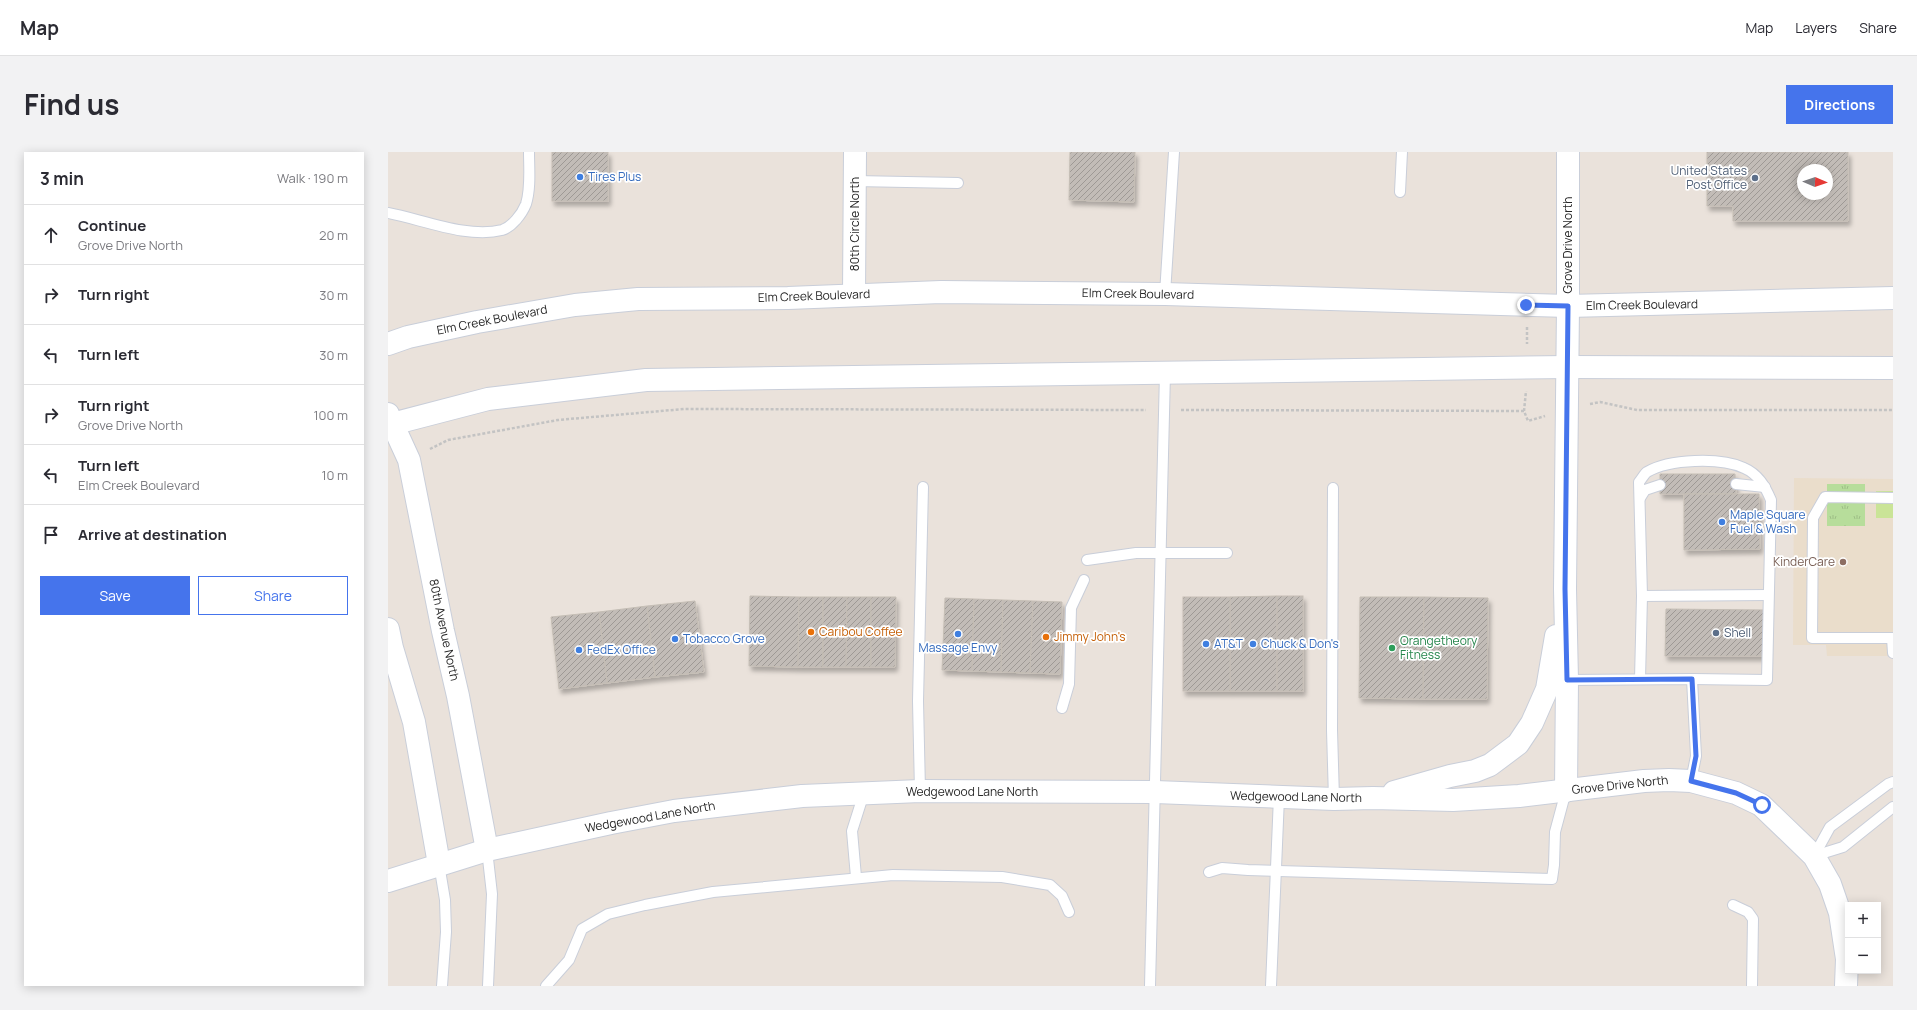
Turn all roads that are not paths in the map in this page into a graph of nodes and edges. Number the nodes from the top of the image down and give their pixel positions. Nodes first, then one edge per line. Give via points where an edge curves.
1 (529, 152) edge
2 (855, 152) edge
3 (1174, 152) edge
4 (1402, 152) edge
5 (1568, 152) edge
6 (855, 181) junction
7 (958, 183) dead end
8 (1400, 192) dead end
9 (388, 213) edge
10 (1165, 294) junction
11 (854, 295) junction
12 (1893, 298) edge
13 (1568, 306) junction
14 (388, 344) edge
15 (1568, 367) junction
16 (1893, 368) edge
17 (1166, 373) junction
18 (390, 421) edge
19 (1736, 484) dead end
20 (1660, 485) dead end
21 (923, 487) dead end
22 (1765, 487) junction
23 (1333, 488) dead end
24 (1640, 498) junction
25 (1893, 498) edge
26 (1160, 553) junction
27 (1227, 553) dead end
28 (1087, 560) dead end
29 (1084, 580) dead end
30 (1565, 589) junction
31 (1642, 596) junction
32 (1768, 596) junction
33 (388, 629) edge
34 (1892, 638) edge
35 (1893, 652) edge
36 (1640, 679) junction
37 (1692, 679) junction
38 (1567, 680) junction
39 (1062, 708) dead end
40 (1691, 781) junction
41 (1893, 782) edge
42 (920, 791) junction
43 (1566, 791) junction
44 (1155, 792) junction
45 (864, 793) junction
46 (1279, 797) junction
47 (1373, 798) junction
48 (1334, 799) junction
49 (1893, 807) edge
50 (487, 850) junction
51 (1814, 856) junction
52 (439, 864) junction
53 (1276, 871) junction
54 (1209, 872) dead end
55 (856, 877) junction
56 (388, 882) edge
57 (1733, 905) dead end
58 (1069, 912) dead end
59 (442, 986) edge
60 (488, 986) edge
61 (546, 986) edge
62 (1150, 986) edge
63 (1272, 986) edge
64 (1752, 986) edge
65 (1846, 986) edge

1 - 9 lane via 526,204 518,219 503,230 481,232 456,229
2 - 6 street, 80th Circle North
3 - 10 lane
4 - 8 lane
5 - 13 street, Grove Drive North
6 - 7 lane
6 - 11 street, 80th Circle North
10 - 11 street, Elm Creek Boulevard via 941,292
10 - 13 street, Elm Creek Boulevard
11 - 14 street, Elm Creek Boulevard via 638,300 575,305 478,322 408,337
12 - 13 street, Elm Creek Boulevard
13 - 15 street, Grove Drive North
15 - 16 street
15 - 17 street
15 - 30 street, Grove Drive North
17 - 18 street via 646,380 488,399
17 - 26 lane
18 - 50 street, 80th Avenue North via 409,460 460,704
19 - 22 lane
20 - 24 lane via 1645,490
21 - 42 lane via 918,701
22 - 24 lane via 1757,477 1744,468 1725,462 1684,462 1646,473 1639,482
22 - 32 lane via 1770,500
23 - 48 lane
24 - 31 lane
25 - 34 lane via 1825,497 1813,518 1812,561 1812,638
26 - 27 lane
26 - 28 lane via 1136,553
26 - 44 lane
29 - 39 lane via 1071,608 1069,684
30 - 38 street, Grove Drive North
30 - 47 street via 1547,689 1532,723 1518,744 1490,765 1475,771
31 - 32 lane
31 - 36 lane
32 - 37 lane via 1767,680
33 - 52 street via 414,722
34 - 35 lane
36 - 37 lane
36 - 38 lane
37 - 40 lane via 1696,756
38 - 43 street, Grove Drive North
40 - 43 street, Grove Drive North via 1644,781
40 - 51 street, Grove Drive North via 1736,793 1762,805
41 - 51 lane via 1830,827
42 - 44 street, Wedgewood Lane North
42 - 45 street, Wedgewood Lane North
43 - 47 street, Wedgewood Lane North via 1453,800
43 - 53 lane via 1555,832 1552,879
44 - 46 street, Wedgewood Lane North
44 - 62 lane
45 - 50 street, Wedgewood Lane North via 802,796 674,811
45 - 55 lane via 852,831
46 - 48 street, Wedgewood Lane North
46 - 53 lane
47 - 48 street, Wedgewood Lane North
49 - 51 lane via 1843,847
50 - 52 street, Wedgewood Lane North
50 - 60 lane via 492,894
51 - 65 street, Grove Drive North via 1830,884 1840,913 1847,959
52 - 56 street, Wedgewood Lane North
52 - 59 lane via 446,932
53 - 54 lane via 1222,868
53 - 63 lane
55 - 58 lane via 1002,877 1050,885 1062,896
55 - 61 lane via 713,892 608,914 582,929 569,960
57 - 64 lane via 1748,912 1753,919

